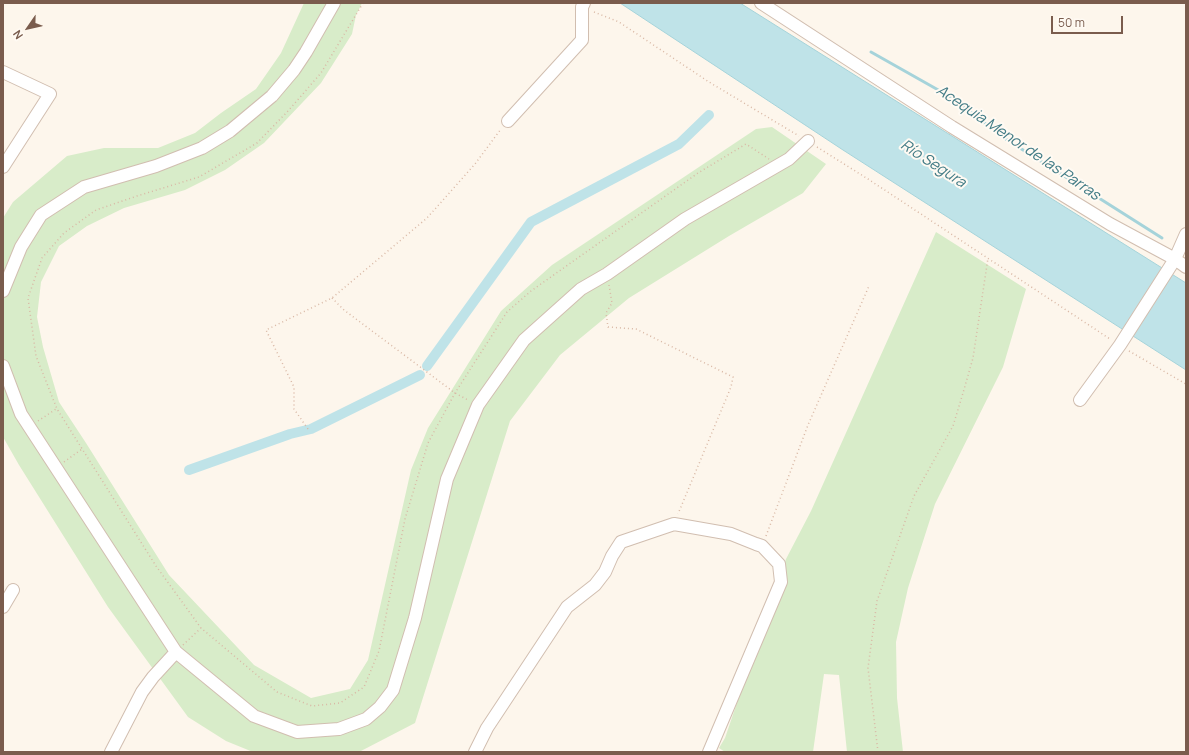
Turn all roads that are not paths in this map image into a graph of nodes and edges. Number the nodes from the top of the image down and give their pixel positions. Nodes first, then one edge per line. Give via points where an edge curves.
1 (334, 3) edge
2 (761, 3) edge
3 (583, 5) edge
4 (3, 72) edge
5 (508, 121) road end
6 (808, 141) road end
7 (3, 167) edge
8 (1186, 234) edge
9 (1175, 259) junction
10 (1186, 267) edge
11 (3, 291) edge
12 (3, 366) edge
13 (1080, 400) dead end
14 (13, 590) dead end
15 (3, 608) edge
16 (176, 652) junction
17 (111, 752) edge
18 (475, 752) edge
19 (710, 752) edge

1 - 11 street via 294,70 272,96 230,131 202,148 170,161 84,187 41,215 21,247
2 - 9 street via 965,135 1110,224
3 - 5 street via 582,40
4 - 7 street via 50,94
6 - 16 street via 789,159 685,219 607,274 581,289 524,340 478,405 446,479 415,618 393,690 380,707 366,719 339,729 297,732 254,716
8 - 9 street
9 - 10 street
9 - 13 street via 1120,345
12 - 16 street via 21,414
14 - 15 street
16 - 17 street via 142,692
18 - 19 street via 487,728 567,607 595,585 621,542 674,524 731,534 762,546 779,564 781,582

